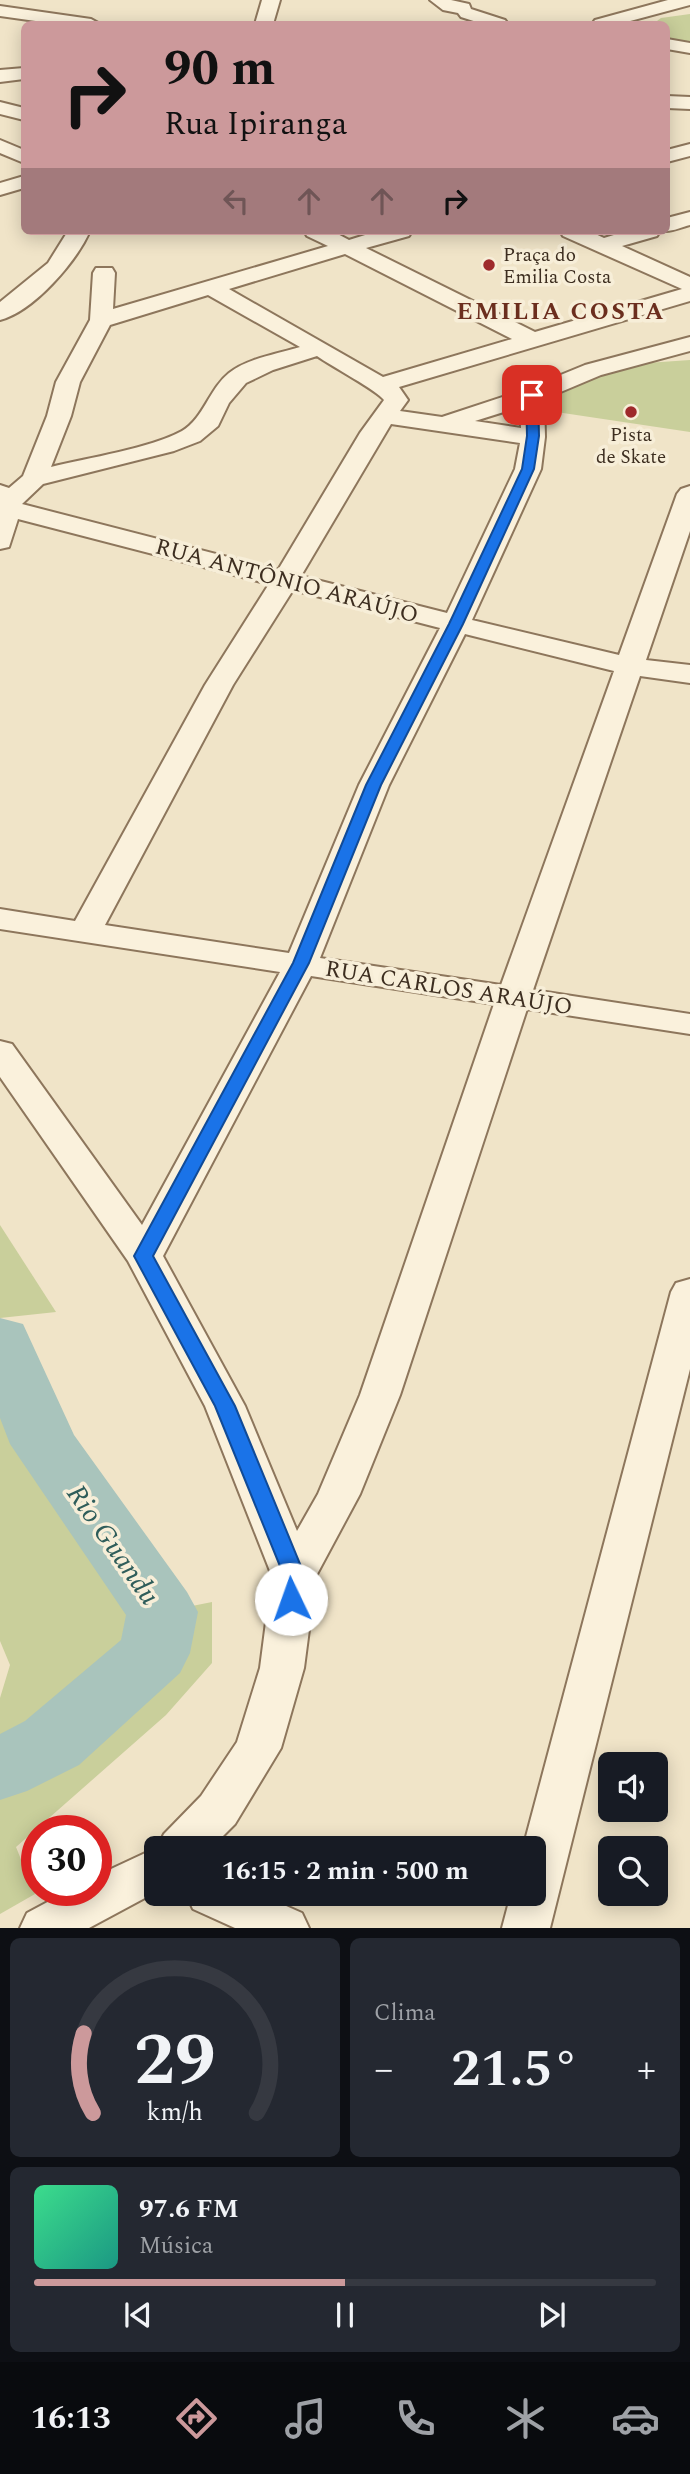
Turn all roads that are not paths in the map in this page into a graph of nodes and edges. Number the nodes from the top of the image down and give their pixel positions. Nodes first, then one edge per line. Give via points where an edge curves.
1 (271, 0) edge
2 (439, 0) edge
3 (688, 0) edge
4 (643, 5) edge
5 (0, 11) edge
6 (466, 11) edge
7 (92, 16) edge
8 (265, 21) edge
9 (491, 21) edge
10 (623, 21) edge
11 (670, 45) edge
12 (690, 48) edge
13 (670, 58) edge
14 (690, 61) edge
15 (21, 74) edge
16 (0, 76) edge
17 (670, 102) edge
18 (690, 103) edge
19 (0, 108) edge
20 (21, 113) edge
21 (0, 146) edge
22 (21, 156) edge
23 (21, 183) edge
24 (0, 189) edge
25 (690, 218) edge
26 (670, 224) edge
27 (77, 235) edge
28 (323, 235) edge
29 (387, 235) edge
30 (580, 235) edge
31 (636, 235) edge
32 (603, 245) junction
33 (346, 247) junction
34 (104, 273) dead end
35 (690, 285) edge
36 (213, 289) junction
37 (690, 293) edge
38 (0, 313) edge
39 (102, 320) junction
40 (530, 339) junction
41 (320, 348) junction
42 (683, 350) edge
43 (380, 385) junction
44 (532, 395) junction
45 (385, 416) junction
46 (442, 424) junction
47 (533, 436) junction
48 (34, 480) junction
49 (690, 494) edge
50 (6, 501) edge
51 (0, 541) edge
52 (286, 579) junction
53 (456, 624) junction
54 (629, 666) junction
55 (690, 674) edge
56 (0, 919) edge
57 (86, 930) junction
58 (301, 963) junction
59 (513, 999) junction
60 (690, 1024) edge
61 (0, 1052) edge
62 (144, 1256) junction
63 (690, 1292) edge
64 (294, 1576) junction
65 (193, 1836) edge
66 (144, 1874) edge
67 (236, 1906) edge
68 (44, 1928) edge
69 (285, 1928) edge
70 (526, 1928) edge

1 - 8 street
2 - 6 street
3 - 4 street
4 - 10 street
5 - 7 street via 69,21
6 - 9 street
11 - 12 street
13 - 14 street
15 - 16 street
17 - 18 street
19 - 20 street
21 - 22 street
23 - 24 street
25 - 26 street
27 - 38 street via 67,258
28 - 33 street
29 - 33 street
30 - 32 street
31 - 32 street
32 - 35 street
33 - 36 street
33 - 40 street
34 - 39 street
36 - 39 street
36 - 41 street
37 - 40 street
39 - 48 street via 68,382
40 - 43 street
41 - 43 street
41 - 48 street via 238,377 209,421 191,436
42 - 44 street via 593,370
43 - 45 street via 396,397
44 - 46 street
44 - 47 street
45 - 46 street
45 - 52 street
46 - 47 street
47 - 53 street via 528,469
48 - 50 street
49 - 54 street
50 - 51 street
50 - 52 street, RUA ANTÔNIO ARAÚJO
52 - 53 street, RUA ANTÔNIO ARAÚJO
52 - 57 street via 219,685
53 - 54 street, RUA ANTÔNIO ARAÚJO
53 - 58 street via 374,785
54 - 55 street, RUA ANTÔNIO ARAÚJO
54 - 59 street
56 - 57 street, RUA CARLOS ARAÚJO
57 - 58 street, RUA CARLOS ARAÚJO
58 - 59 street, RUA CARLOS ARAÚJO
58 - 62 street
59 - 60 street, RUA CARLOS ARAÚJO
59 - 64 street via 380,1395 338,1494
61 - 62 street
62 - 64 street via 225,1406
63 - 70 street
64 - 65 street via 282,1668 258,1748 218,1810
66 - 68 street
67 - 69 street

